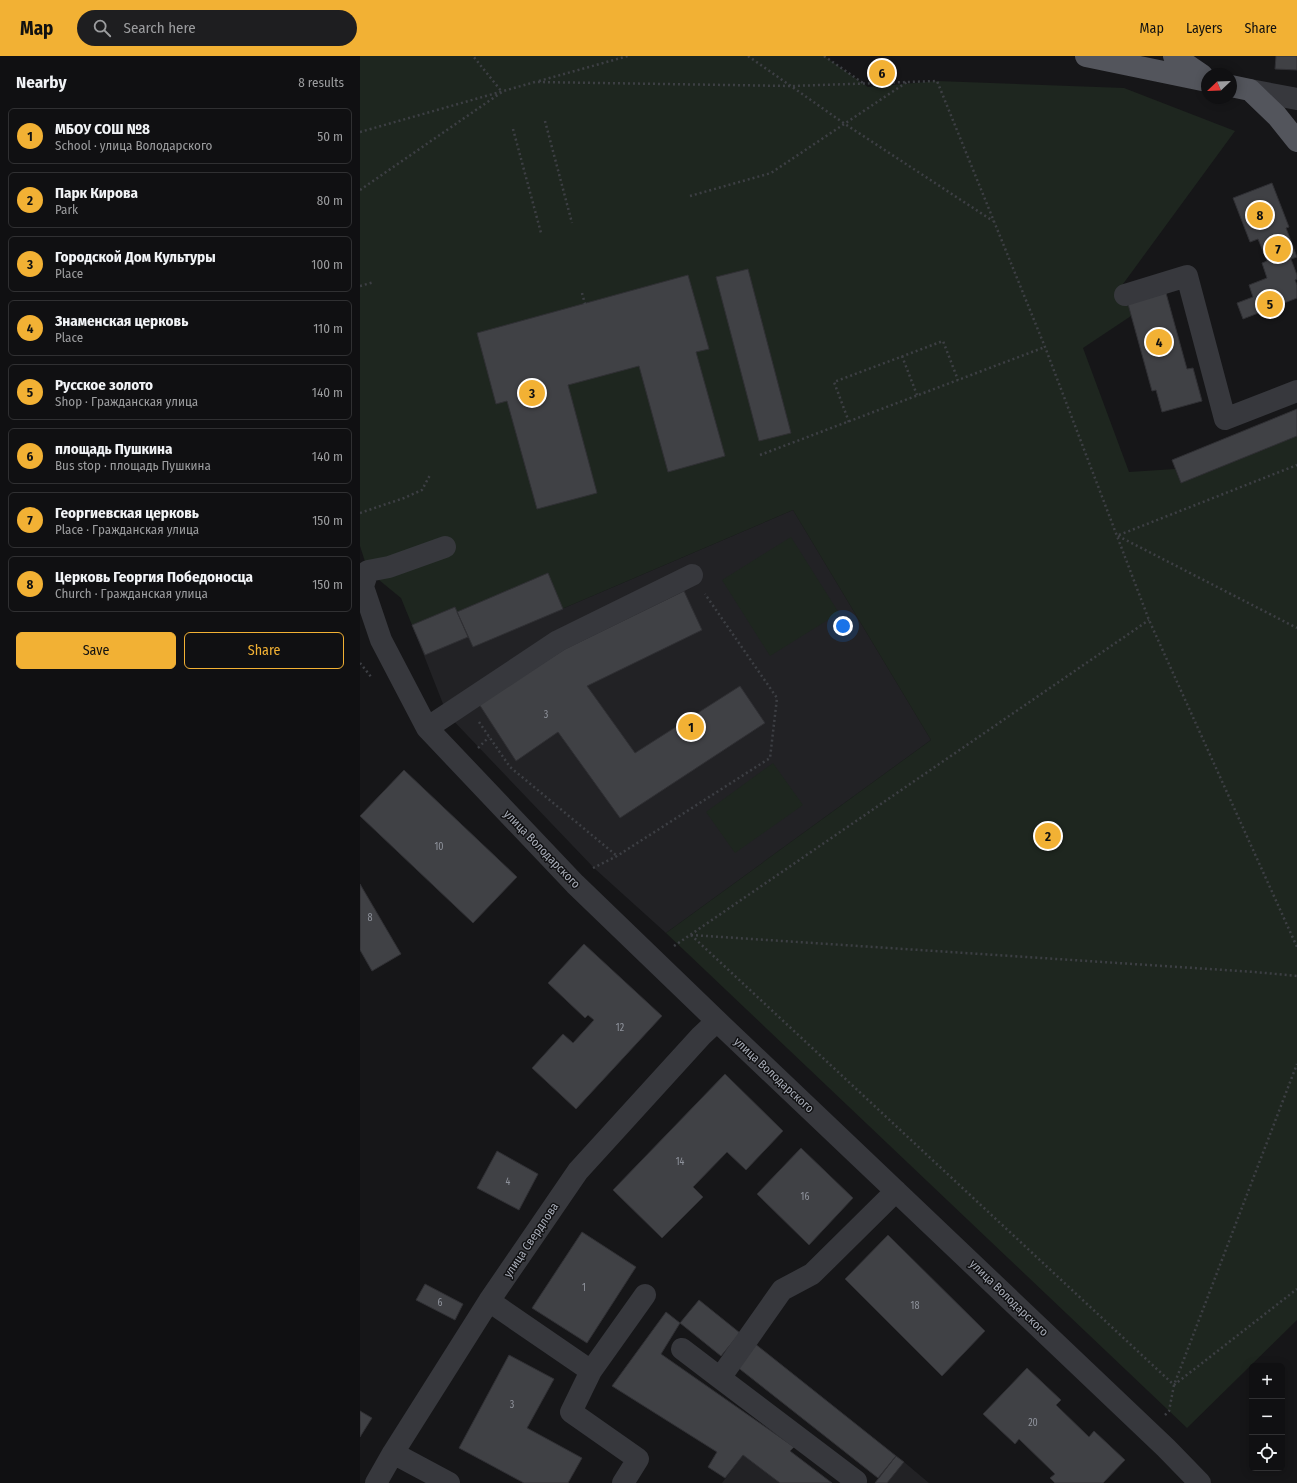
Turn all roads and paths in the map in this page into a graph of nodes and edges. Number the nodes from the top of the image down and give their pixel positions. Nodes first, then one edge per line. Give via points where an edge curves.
1 (473, 56) edge
2 (628, 56) edge
3 (748, 56) edge
4 (824, 56) edge
5 (1086, 56) edge
6 (1174, 56) edge
7 (1201, 74) edge
8 (1201, 80) edge
9 (535, 82) junction
10 (907, 82) junction
11 (864, 84) junction
12 (792, 86) junction
13 (1240, 88) edge
14 (502, 92) junction
15 (1297, 99) edge
16 (545, 121) dead end
17 (845, 124) junction
18 (513, 130) dead end
19 (360, 132) edge
20 (1297, 141) edge
21 (360, 190) edge
22 (690, 196) dead end
23 (994, 222) junction
24 (572, 223) dead end
25 (541, 233) dead end
26 (374, 282) dead end
27 (360, 286) edge
28 (582, 293) dead end
29 (1125, 295) dead end
30 (585, 304) dead end
31 (1045, 347) junction
32 (902, 356) junction
33 (958, 380) junction
34 (1297, 391) edge
35 (917, 395) junction
36 (849, 422) junction
37 (760, 455) dead end
38 (1297, 465) edge
39 (430, 475) dead end
40 (360, 513) edge
41 (1118, 536) junction
42 (445, 547) dead end
43 (692, 575) joint
44 (361, 582) edge
45 (1150, 620) junction
46 (360, 624) edge
47 (1297, 628) edge
48 (381, 640) junction
49 (465, 703) junction
50 (426, 728) junction
51 (489, 737) junction
52 (476, 750) dead end
53 (691, 935) junction
54 (678, 944) dead end
55 (1297, 947) edge
56 (1297, 976) edge
57 (717, 1021) junction
58 (1297, 1064) edge
59 (896, 1191) junction
60 (1297, 1289) edge
61 (646, 1294) dead end
62 (489, 1301) junction
63 (682, 1349) dead end
64 (591, 1371) junction
65 (720, 1378) junction
66 (1174, 1385) junction
67 (1161, 1420) dead end
68 (393, 1453) junction
69 (856, 1481) dead end
70 (376, 1483) edge
71 (449, 1483) edge
72 (623, 1483) edge
73 (1200, 1483) edge

1 - 14 path
2 - 9 path
3 - 12 path
4 - 11 path
5 - 8 main road
6 - 7 main road
9 - 12 path
9 - 14 path
10 - 11 path
10 - 17 path
10 - 23 path via 937,81
11 - 12 path
12 - 17 path
13 - 15 street
13 - 20 main road via 1277,116
14 - 19 path
14 - 21 path
16 - 24 path
17 - 22 path via 771,173
17 - 23 path
18 - 25 path
23 - 31 path
26 - 27 path
28 - 30 path
29 - 34 street via 1187,276 1225,419
31 - 33 path
31 - 41 path
32 - 33 path via 943,341
32 - 35 path
32 - 36 path via 834,382
33 - 35 path
35 - 36 path
36 - 37 path
38 - 41 path
39 - 40 path via 422,490
41 - 45 path
41 - 47 path
42 - 44 street via 389,567 368,571
43 - 49 street via 558,641
43 - 51 path via 777,698 770,758 616,856 510,767
44 - 48 street, улица Володарского
45 - 53 path
45 - 55 path
46 - 48 street, улица Володарского
48 - 50 street, улица Володарского
49 - 50 street
49 - 51 path
50 - 57 street, улица Володарского via 576,884
51 - 52 path
53 - 54 path
53 - 56 path
53 - 66 path
57 - 59 street, улица Володарского
57 - 62 street, улица Свердлова via 700,1036 578,1171
58 - 66 path
59 - 65 street via 812,1274 782,1290
59 - 73 street, улица Володарского
60 - 66 path
61 - 64 street
62 - 64 street
62 - 68 street, улица Свердлова
63 - 65 street
64 - 72 street via 571,1412 638,1459
65 - 69 street
66 - 67 path via 1169,1412
68 - 70 street, улица Свердлова
68 - 71 street

